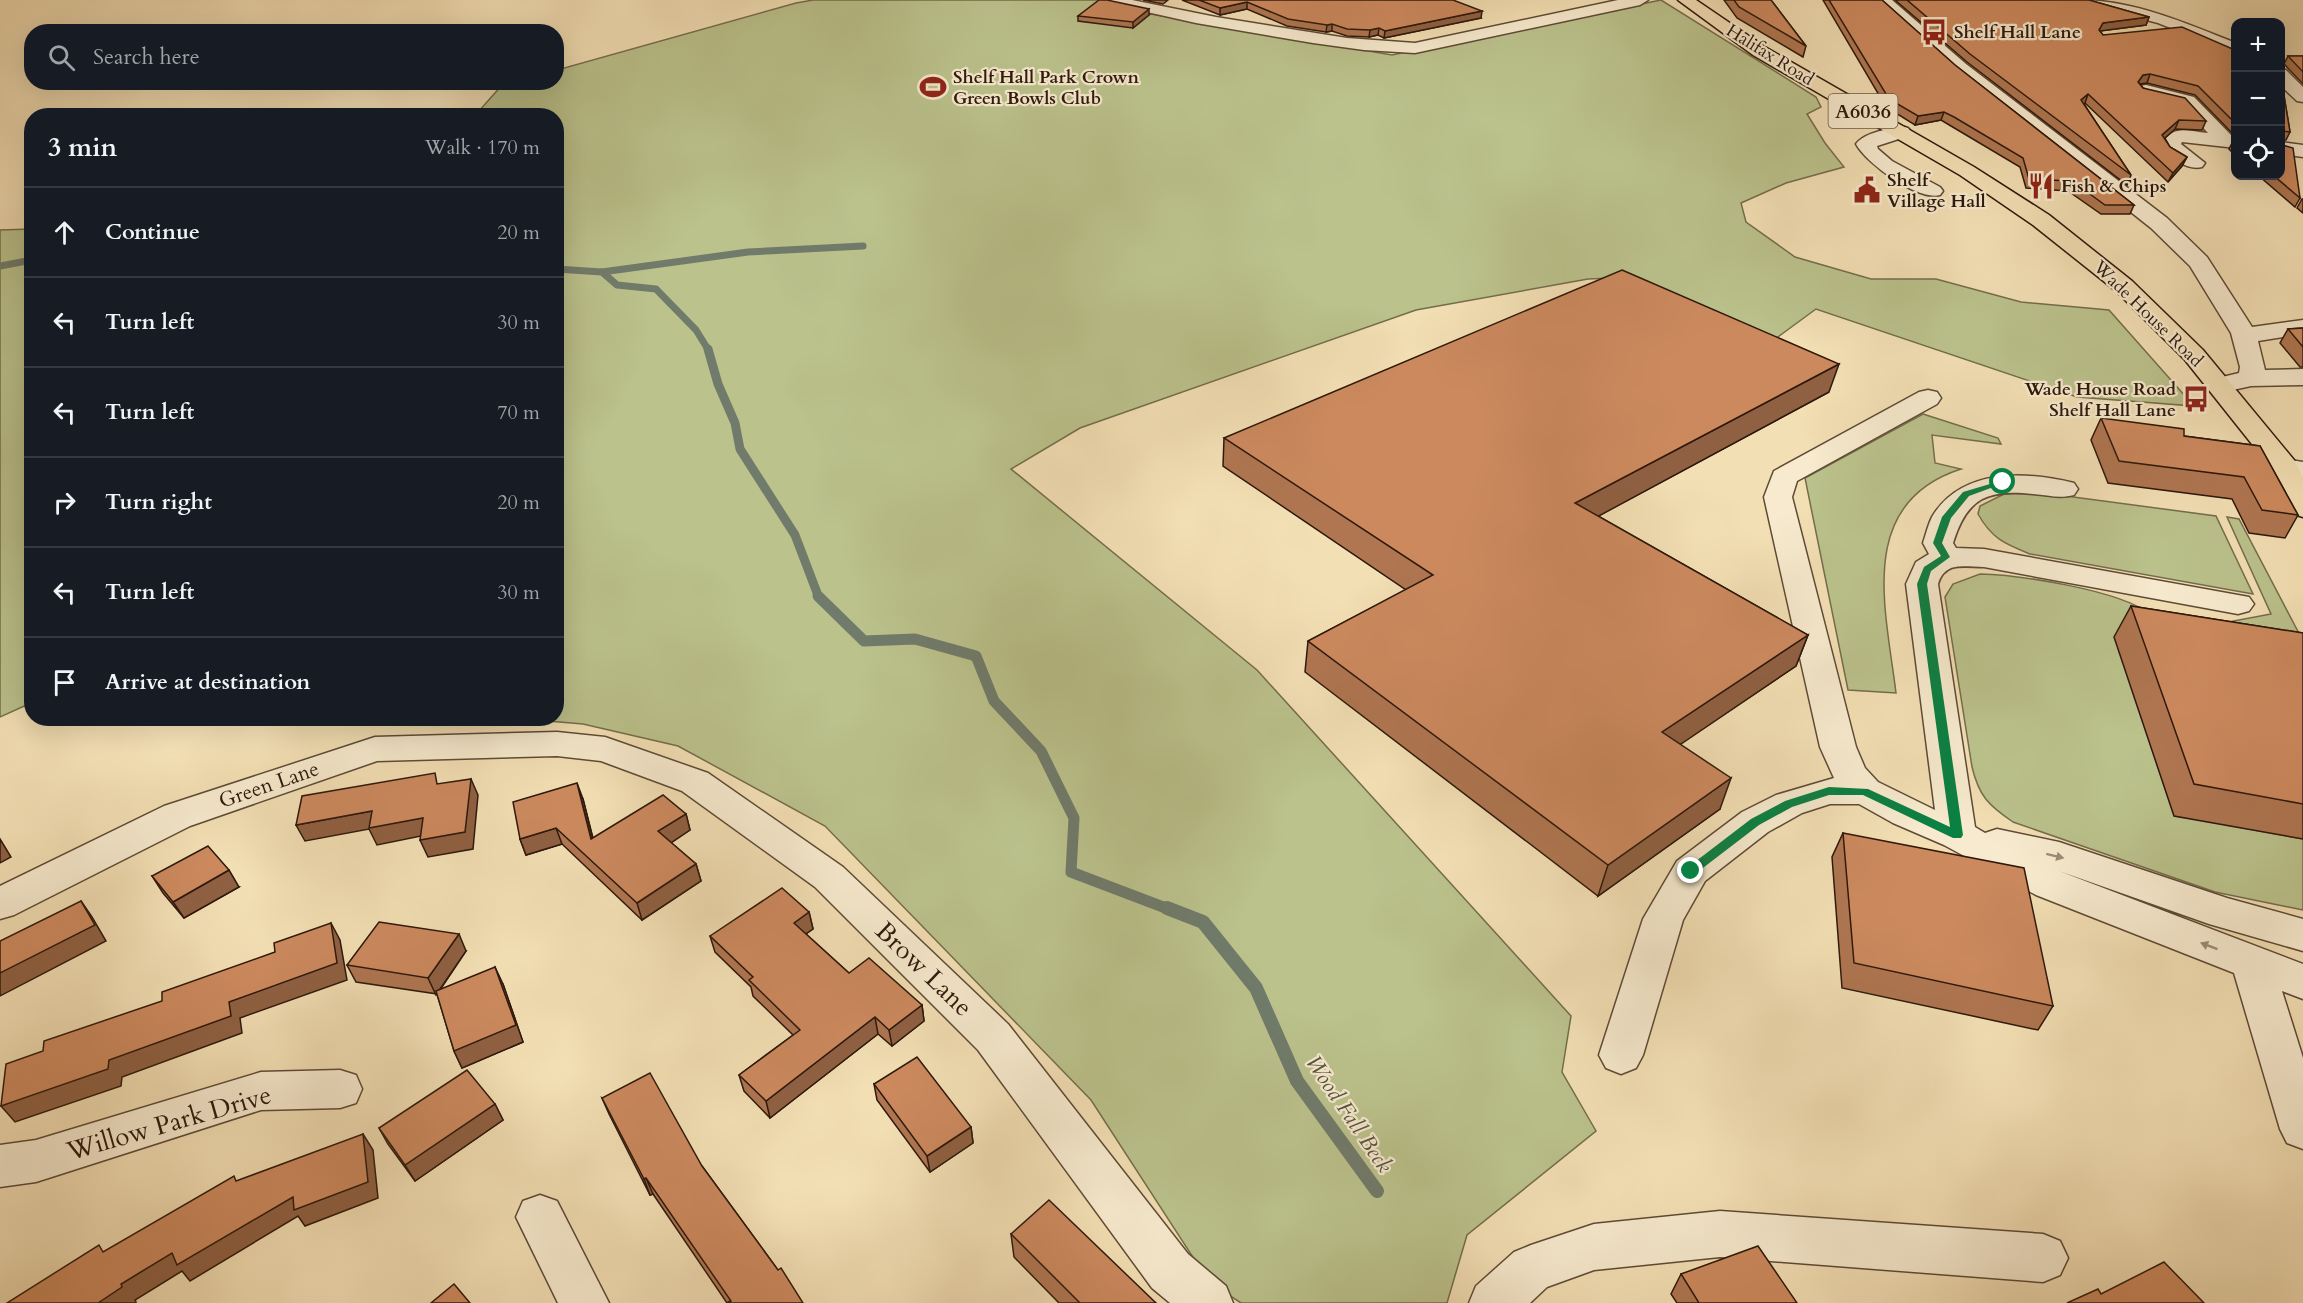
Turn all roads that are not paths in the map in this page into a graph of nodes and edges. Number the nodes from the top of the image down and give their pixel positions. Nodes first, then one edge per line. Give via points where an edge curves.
1 (1113, 0) edge
2 (1640, 0) edge
3 (1686, 0) edge
4 (1883, 0) edge
5 (2087, 0) edge
6 (2157, 1) edge
7 (2123, 9) junction
8 (2185, 28) junction
9 (2151, 32) edge
10 (2231, 47) edge
11 (2285, 79) edge
12 (2146, 90) edge
13 (2303, 96) edge
14 (1901, 132) junction
15 (2231, 141) edge
16 (2285, 149) edge
17 (2303, 151) edge
18 (2195, 163) dead end
19 (1933, 191) dead end
20 (2041, 220) joint
21 (2303, 327) edge
22 (2244, 336) junction
23 (2303, 377) edge
24 (2251, 378) junction
25 (2219, 385) junction
26 (1928, 398) dead end
27 (2294, 468) edge
28 (2064, 489) dead end
29 (2303, 508) edge
30 (1946, 557) junction
31 (2238, 604) dead end
32 (557, 744) joint
33 (1865, 791) junction
34 (1957, 835) junction
35 (0, 904) edge
36 (2303, 935) edge
37 (2252, 963) junction
38 (2303, 982) edge
39 (1621, 1055) dead end
40 (340, 1089) dead end
41 (2303, 1129) edge
42 (0, 1166) edge
43 (540, 1216) dead end
44 (2043, 1258) dead end
45 (584, 1303) edge
46 (1208, 1303) edge
47 (1494, 1303) edge

1 - 2 street via 1214,22 1391,48 1415,48
3 - 14 highway, Halifax Road / A6036 via 1759,51
4 - 22 street via 1960,68 2159,223 2199,262
5 - 7 street
6 - 7 street
7 - 8 street
8 - 9 street
8 - 10 street
11 - 13 street
12 - 15 street via 2188,101
14 - 19 street via 1866,144 1869,152
14 - 20 highway, Halifax Road / A6036
15 - 18 street via 2177,136 2170,145
16 - 17 street
20 - 25 highway, Wade House Road / A6036 via 2124,286
21 - 22 street
22 - 24 street via 2253,367
23 - 24 street
24 - 25 street
25 - 27 highway, Wade House Road / A6036
26 - 33 street via 1784,477 1778,497 1838,747 1850,774
27 - 29 highway, Wade House Road / A6036
28 - 30 street via 2003,482 1966,494 1947,517 1938,543
30 - 31 street via 1984,558
30 - 34 street via 1927,569 1922,584
32 - 35 street, Green Lane via 375,748 177,816
32 - 46 street, Brow Lane via 605,749 695,782 829,877 993,1036 1170,1271
33 - 34 street
33 - 39 street via 1829,791 1789,804 1755,822 1691,871 1663,919
34 -> 36 street via 2059,856 2223,914
37 -> 34 street via 2050,884
37 - 38 street
37 - 41 street
40 - 42 street, Willow Park Drive via 261,1091 36,1161
43 - 45 street
44 - 47 street via 1720,1234 1594,1247 1531,1269

